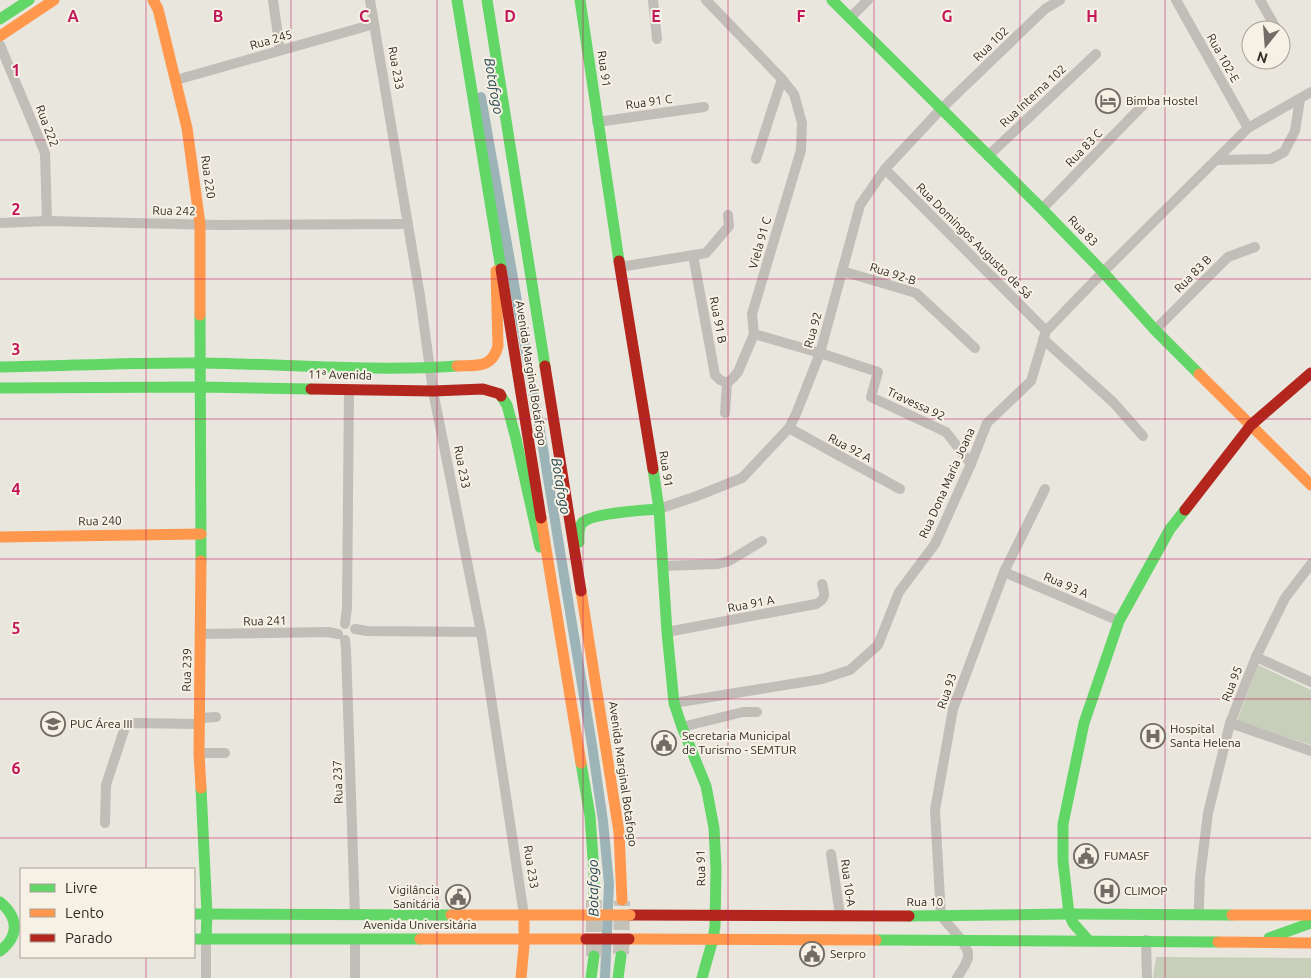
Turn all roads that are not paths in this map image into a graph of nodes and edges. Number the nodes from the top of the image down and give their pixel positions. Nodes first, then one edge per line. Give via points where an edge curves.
1 (28, 0) edge
2 (54, 0) edge
3 (153, 0) edge
4 (273, 0) edge
5 (370, 0) edge
6 (457, 0) edge
7 (487, 0) edge
8 (580, 0) edge
9 (653, 0) edge
10 (706, 0) edge
11 (832, 0) edge
12 (868, 0) edge
13 (1060, 0) edge
14 (1176, 0) edge
15 (1260, 0) edge
16 (850, 18) junction
17 (0, 19) edge
18 (1272, 20) edge
19 (374, 24) junction
20 (0, 36) edge
21 (657, 39) dead end
22 (0, 46) edge
23 (280, 50) junction
24 (1096, 54) dead end
25 (782, 79) junction
26 (176, 80) junction
27 (1311, 92) edge
28 (1300, 99) junction
29 (1144, 104) dead end
30 (704, 107) dead end
31 (940, 109) junction
32 (597, 122) junction
33 (1248, 128) junction
34 (988, 156) junction
35 (756, 159) dead end
36 (1217, 160) junction
37 (885, 169) junction
38 (1042, 209) junction
39 (728, 215) dead end
40 (47, 221) junction
41 (0, 223) edge
42 (200, 224) junction
43 (408, 224) junction
44 (495, 237) junction
45 (1255, 247) dead end
46 (693, 255) junction
47 (620, 267) junction
48 (842, 271) junction
49 (1103, 272) junction
50 (1155, 330) junction
51 (754, 334) junction
52 (1044, 335) junction
53 (975, 348) dead end
54 (820, 353) junction
55 (201, 363) junction
56 (0, 367) edge
57 (429, 368) junction
58 (1311, 373) edge
59 (728, 382) junction
60 (201, 387) junction
61 (0, 388) edge
62 (350, 389) junction
63 (433, 390) junction
64 (725, 413) dead end
65 (1251, 425) junction
66 (789, 428) junction
67 (1143, 436) dead end
68 (971, 464) junction
69 (1311, 485) edge
70 (900, 489) dead end
71 (1046, 489) dead end
72 (659, 509) junction
73 (201, 534) junction
74 (0, 537) edge
75 (762, 541) dead end
76 (549, 564) junction
77 (1311, 564) edge
78 (663, 566) junction
79 (1004, 572) junction
80 (822, 584) dead end
81 (1119, 620) junction
82 (587, 626) junction
83 (481, 632) junction
84 (667, 632) junction
85 (201, 634) junction
86 (345, 634) junction
87 (1256, 657) junction
88 (1311, 682) edge
89 (674, 704) junction
90 (755, 712) dead end
91 (216, 717) dead end
92 (199, 721) junction
93 (1230, 723) junction
94 (682, 727) junction
95 (1311, 751) edge
96 (199, 752) junction
97 (225, 753) dead end
98 (105, 823) dead end
99 (831, 854) dead end
100 (0, 891) edge
101 (594, 900) tunnel mouth
102 (622, 900) tunnel mouth
103 (9, 907) edge
104 (195, 914) edge
105 (207, 914) junction
106 (715, 914) junction
107 (1069, 914) junction
108 (355, 915) junction
109 (524, 915) junction
110 (538, 915) joint
111 (840, 915) junction
112 (1199, 915) junction
113 (1311, 915) edge
114 (926, 916) junction
115 (941, 916) junction
116 (1311, 924) edge
117 (195, 939) edge
118 (206, 939) junction
119 (355, 939) junction
120 (525, 939) junction
121 (713, 939) junction
122 (961, 939) junction
123 (17, 940) edge
124 (858, 940) junction
125 (1088, 940) junction
126 (1146, 940) junction
127 (1250, 942) junction
128 (1311, 943) edge
129 (1, 951) edge
130 (594, 956) tunnel mouth
131 (621, 956) tunnel mouth
132 (206, 978) edge
133 (355, 978) edge
134 (520, 978) edge
135 (591, 978) edge
136 (618, 978) edge
137 (702, 978) edge
138 (957, 978) edge
139 (1147, 978) edge

1 - 17 main road
2 - 20 main road
3 - 26 main road, Rua 220 via 158,8
4 - 23 street
5 - 19 street, Rua 233
6 - 44 main road, Avenida Marginal Botafogo
7 - 82 main road, Avenida Marginal Botafogo
8 - 32 main road, Rua 91
9 - 21 street
10 - 25 street, Viela 91 C
11 - 16 main road, Rua 83
12 - 16 street
13 - 31 street, Rua 102 via 1045,10
14 - 33 street, Rua 102-E
15 - 18 street
16 - 31 main road, Rua 83
19 - 23 street, Rua 245
19 - 43 street, Rua 233
22 - 40 street, Rua 222 via 45,153
23 - 26 street, Rua 245
24 - 34 street, Rua Interna 102
25 - 35 street
25 - 51 street, Viela 91 C via 794,94 802,123 801,150 752,314
26 - 42 main road, Rua 220 via 187,128
27 - 28 street, Rua Dona Maria Joana
28 - 33 street, Rua Dona Maria Joana
28 - 36 street via 1295,131 1284,152 1271,159
29 - 38 street, Rua 83 C
30 - 32 street, Rua 91 C
31 - 34 main road, Rua 83
31 - 37 street, Rua 92
32 - 47 main road, Rua 91
33 - 36 street, Rua Dona Maria Joana
34 - 38 main road, Rua 83
36 - 49 street, Rua Dona Maria Joana
37 - 48 street, Rua 92 via 860,204
37 - 52 street, Rua Domingos Augusto de Sá
38 - 49 main road, Rua 83
39 - 46 street via 729,226 713,246 706,253
40 - 41 street, Rua 242
40 - 42 street, Rua 242
42 - 43 street, Rua 242
42 - 55 main road, Rua 220
43 - 57 street, Rua 233
44 - 57 main road, 11ª Avenida via 496,354 486,364
44 - 76 main road, Avenida Marginal Botafogo
45 - 50 street, Rua 83 B via 1228,257
46 - 47 street
46 - 59 street, Rua 91 B via 715,375
47 - 72 main road, Rua 91
48 - 53 street, Rua 92-B via 916,293
48 - 54 street, Rua 92
49 - 50 main road, Rua 83
49 - 52 street, Rua Dona Maria Joana
50 - 65 main road, Rua 83
51 - 54 street, Travessa 92
51 - 59 street, Viela 91 C via 738,372
52 - 67 street, Rua Domingos Augusto de Sá
52 - 68 street, Rua Dona Maria Joana via 1031,381 987,423
54 - 66 street, Rua 92
54 - 68 street, Travessa 92 via 878,372 871,397 946,432
55 - 56 main road, 11ª Avenida
55 - 57 main road, 11ª Avenida
55 - 60 main road, Rua 239
57 - 63 street, Rua 233
58 - 65 main road
59 - 64 street, Viela 91 C
60 - 61 main road, 11ª Avenida
60 - 62 main road, 11ª Avenida
60 - 73 main road, Rua 239
62 - 63 main road, 11ª Avenida
62 - 86 street, Rua 237
63 - 76 main road, 11ª Avenida via 483,389 500,394 507,405 516,439 538,541
63 - 83 street, Rua 233
65 - 69 main road, Rua 83
65 - 81 main road via 1170,529
66 - 70 street, Rua 92 A
66 - 72 street, Rua 92 via 742,478
68 - 89 street, Rua Dona Maria Joana via 935,544 899,592 878,645 850,670 822,679
71 - 79 street, Rua 93
72 - 78 main road, Rua 91
72 - 82 main road via 597,516 586,518 581,523 578,546 589,607
73 - 74 main road, Rua 240
73 - 85 main road, Rua 239
75 - 78 street via 718,564
76 - 101 main road, Avenida Marginal Botafogo via 590,816
77 - 87 street, Rua 95 via 1285,598
78 - 84 main road, Rua 91
79 - 81 street, Rua 93 A
79 - 115 street, Rua 93 via 953,709 935,810
80 - 84 street, Rua 91 A via 824,597 816,604
81 - 107 main road via 1084,723 1062,824
82 - 102 main road, Avenida Marginal Botafogo via 619,832
83 - 86 street, Rua 241 via 367,631
83 - 109 street, Rua 233
84 - 89 main road, Rua 91
85 - 86 street, Rua 241
85 - 92 main road, Rua 239
86 - 108 street, Rua 237
87 - 88 street
87 - 93 street, Rua 95
89 - 94 main road, Rua 91
90 - 94 street
91 - 92 street
92 - 96 main road, Rua 239
92 - 98 street via 131,723 125,727 106,785
93 - 95 street
93 - 112 street, Rua 95 via 1208,813
94 - 106 main road, Rua 91 via 706,786 714,828
96 - 97 street
96 - 105 main road, Rua 239
99 - 111 street, Rua 10-A
100 - 103 main road
103 - 123 main road
104 - 105 main road, Avenida Universitária
105 - 108 main road, Avenida Universitária
105 - 118 main road, Rua 239
106 - 110 main road, Rua 10, bridge
106 - 111 main road, Rua 10
106 - 121 main road, Rua 91
107 - 112 main road, Rua 10
107 - 115 main road, Rua 10
107 - 125 main road
108 - 109 main road, Avenida Universitária
109 - 110 main road, Avenida Universitária
109 - 120 main road, Rua 233
111 - 114 main road, Rua 10
112 - 113 main road, Rua 10
114 - 115 main road, Rua 10
114 - 124 main road via 908,923 858,926
115 - 122 street
116 - 127 main road via 1274,938
117 - 118 main road, Avenida Universitária
118 - 119 main road, Avenida Universitária
118 - 132 street, Rua 239
119 - 120 main road, Avenida Universitária
119 - 133 street
120 - 121 main road, Avenida Universitária, bridge
120 - 134 main road, Rua 233
121 - 124 main road
121 - 137 main road, Rua 91
122 - 124 main road
122 - 125 main road
122 - 138 street via 968,958
123 - 129 main road
125 - 126 main road
126 - 127 main road
126 - 139 street
127 - 128 main road
130 - 135 main road
131 - 136 main road

